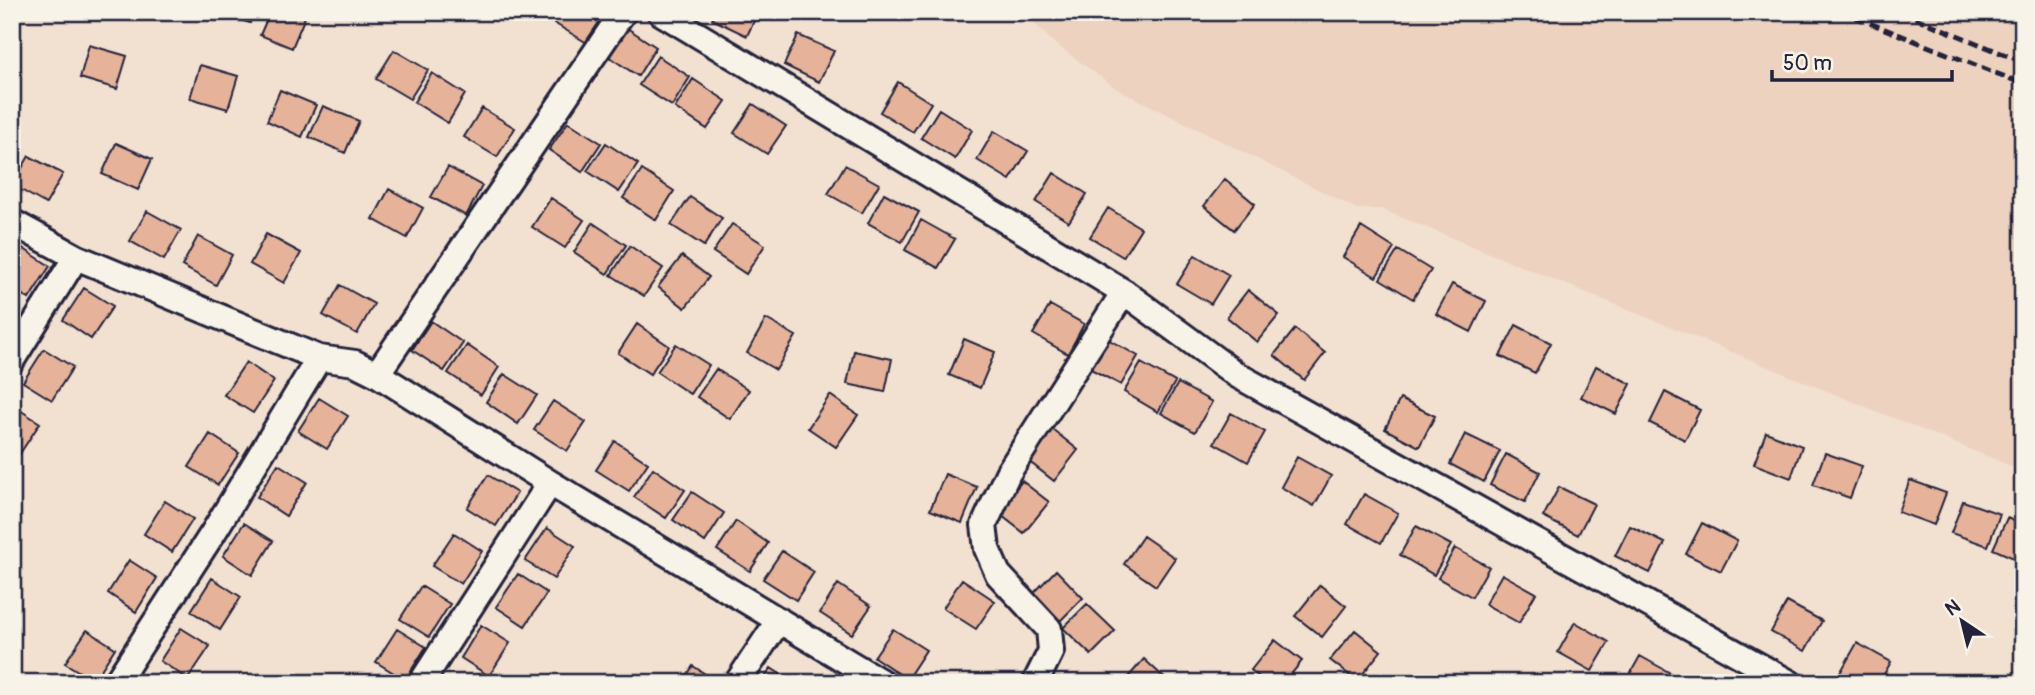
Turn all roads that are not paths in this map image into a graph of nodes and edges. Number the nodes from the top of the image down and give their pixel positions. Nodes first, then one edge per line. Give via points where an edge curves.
1 (623, 12) edge
2 (660, 12) edge
3 (12, 222) edge
4 (76, 257) junction
5 (1124, 292) junction
6 (319, 358) junction
7 (12, 360) edge
8 (377, 374) junction
9 (550, 483) junction
10 (779, 620) junction
11 (116, 683) edge
12 (421, 683) edge
13 (737, 683) edge
14 (883, 683) edge
15 (1035, 683) edge
16 (1790, 683) edge

1 - 8 street
2 - 5 street
3 - 4 street
4 - 6 street
4 - 7 street
5 - 15 street via 1008,473 984,525 986,549 998,574 1048,629 1051,651
5 - 16 street via 1237,375
6 - 8 street via 355,363
6 - 11 street
8 - 9 street
9 - 10 street
9 - 12 street
10 - 13 street
10 - 14 street

